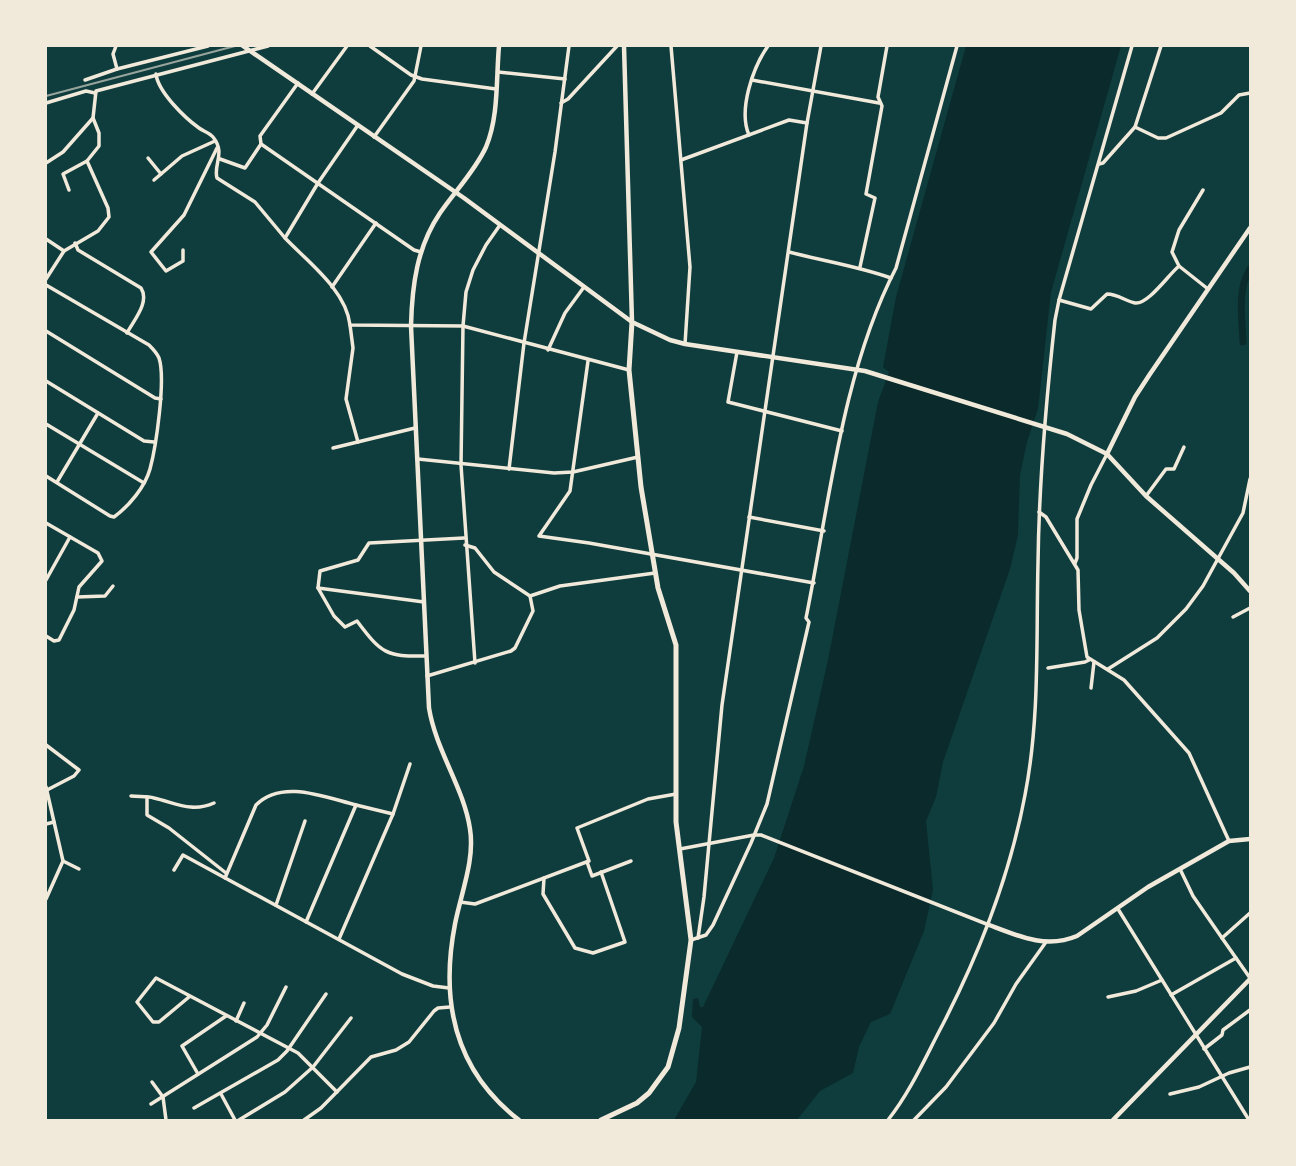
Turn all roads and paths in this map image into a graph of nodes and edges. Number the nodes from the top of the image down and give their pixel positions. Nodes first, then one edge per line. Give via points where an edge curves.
1 (116, 46) edge
2 (208, 46) edge
3 (243, 46) edge
4 (268, 46) edge
5 (346, 46) edge
6 (370, 46) edge
7 (421, 46) edge
8 (499, 46) edge
9 (569, 46) edge
10 (617, 46) edge
11 (624, 46) edge
12 (671, 46) edge
13 (768, 46) edge
14 (821, 46) edge
15 (887, 46) edge
16 (957, 46) edge
17 (1132, 46) edge
18 (1161, 46) edge
19 (250, 50) junction
20 (117, 69) junction
21 (497, 72) junction
22 (156, 74) junction
23 (416, 76) junction
24 (565, 79) junction
25 (85, 80) dead end
26 (752, 80) junction
27 (298, 83) junction
28 (496, 89) junction
29 (813, 91) junction
30 (95, 93) junction
31 (1251, 93) edge
32 (312, 94) junction
33 (46, 103) edge
34 (561, 103) junction
35 (879, 103) junction
36 (93, 118) junction
37 (807, 123) junction
38 (358, 125) junction
39 (1135, 127) junction
40 (748, 135) junction
41 (374, 137) junction
42 (215, 141) junction
43 (261, 144) junction
44 (217, 148) junction
45 (148, 158) dead end
46 (220, 159) junction
47 (681, 160) junction
48 (87, 161) junction
49 (46, 163) edge
50 (1098, 164) junction
51 (161, 174) junction
52 (154, 180) dead end
53 (318, 183) junction
54 (69, 190) dead end
55 (1203, 190) dead end
56 (455, 192) junction
57 (376, 223) junction
58 (500, 225) junction
59 (1251, 228) edge
60 (285, 238) junction
61 (46, 239) edge
62 (75, 243) junction
63 (183, 250) dead end
64 (64, 251) junction
65 (421, 252) junction
66 (537, 252) junction
67 (789, 252) junction
68 (860, 267) junction
69 (1179, 267) junction
70 (891, 278) junction
71 (46, 279) edge
72 (46, 285) edge
73 (584, 287) junction
74 (332, 288) junction
75 (1208, 289) junction
76 (1059, 300) junction
77 (632, 322) junction
78 (350, 325) junction
79 (411, 326) junction
80 (463, 326) junction
81 (46, 331) edge
82 (127, 333) junction
83 (524, 343) junction
84 (685, 344) junction
85 (548, 350) junction
86 (737, 352) junction
87 (773, 356) junction
88 (588, 361) junction
89 (858, 369) junction
90 (628, 370) junction
91 (46, 382) edge
92 (160, 399) junction
93 (766, 411) junction
94 (98, 413) junction
95 (46, 424) edge
96 (1045, 427) junction
97 (415, 428) junction
98 (842, 432) junction
99 (154, 442) junction
100 (358, 442) junction
101 (79, 444) junction
102 (1184, 447) dead end
103 (334, 448) dead end
104 (1107, 454) junction
105 (638, 457) junction
106 (417, 459) junction
107 (461, 465) junction
108 (509, 469) junction
109 (572, 472) junction
110 (46, 476) edge
111 (1251, 479) edge
112 (57, 482) junction
113 (144, 483) junction
114 (1146, 496) junction
115 (1039, 512) junction
116 (749, 517) junction
117 (46, 523) edge
118 (824, 531) junction
119 (70, 537) junction
120 (464, 538) junction
121 (421, 540) junction
122 (465, 545) junction
123 (652, 555) junction
124 (1217, 558) junction
125 (1074, 563) junction
126 (46, 565) edge
127 (52, 569) junction
128 (741, 570) junction
129 (655, 573) junction
130 (46, 579) edge
131 (814, 583) junction
132 (113, 586) dead end
133 (318, 588) junction
134 (1250, 588) edge
135 (530, 596) junction
136 (77, 597) junction
137 (424, 602) junction
138 (1251, 608) edge
139 (1233, 617) dead end
140 (46, 636) edge
141 (426, 656) junction
142 (1091, 661) junction
143 (475, 663) junction
144 (1048, 668) dead end
145 (1108, 669) junction
146 (427, 677) junction
147 (1091, 688) dead end
148 (46, 745) edge
149 (410, 764) dead end
150 (46, 789) edge
151 (676, 794) junction
152 (131, 796) dead end
153 (147, 797) junction
154 (215, 803) dead end
155 (356, 805) junction
156 (393, 814) junction
157 (305, 821) dead end
158 (54, 822) junction
159 (46, 824) edge
160 (754, 835) junction
161 (1251, 839) edge
162 (1228, 841) junction
163 (708, 844) junction
164 (679, 849) junction
165 (63, 861) junction
166 (631, 861) dead end
167 (587, 862) junction
168 (79, 869) dead end
169 (1180, 869) junction
170 (174, 870) dead end
171 (601, 872) junction
172 (226, 875) junction
173 (544, 878) junction
174 (46, 899) edge
175 (460, 902) junction
176 (275, 905) junction
177 (1117, 907) junction
178 (1251, 913) edge
179 (306, 922) junction
180 (986, 924) junction
181 (1222, 938) junction
182 (339, 939) junction
183 (694, 939) junction
184 (1046, 942) junction
185 (1236, 958) junction
186 (1251, 979) edge
187 (1161, 981) junction
188 (286, 987) dead end
189 (449, 988) junction
190 (326, 995) dead end
191 (1171, 995) junction
192 (189, 996) junction
193 (1108, 997) dead end
194 (244, 1003) dead end
195 (450, 1007) junction
196 (1251, 1010) edge
197 (226, 1016) junction
198 (351, 1018) dead end
199 (236, 1021) junction
200 (261, 1033) junction
201 (1196, 1036) junction
202 (289, 1048) junction
203 (1204, 1049) junction
204 (1251, 1066) edge
205 (313, 1068) junction
206 (198, 1074) junction
207 (1222, 1077) junction
208 (152, 1082) dead end
209 (337, 1092) junction
210 (222, 1094) junction
211 (1170, 1094) dead end
212 (163, 1097) junction
213 (151, 1104) dead end
214 (194, 1108) dead end
215 (166, 1121) edge
216 (237, 1121) edge
217 (304, 1121) edge
218 (519, 1121) edge
219 (601, 1121) edge
220 (888, 1121) edge
221 (914, 1121) edge
222 (1113, 1121) edge
223 (1249, 1121) edge

1 - 20 street
2 - 20 street
3 - 19 street
4 - 19 street
5 - 32 street
6 - 23 street
7 - 23 street
8 - 21 street
9 - 24 street
10 - 34 street
11 - 77 street
12 - 47 street
13 - 26 street
14 - 29 street
15 - 35 street
16 - 70 street
17 - 50 street
18 - 39 street
19 - 22 street
19 - 27 street
20 - 25 street
21 - 24 street
21 - 28 street
22 - 30 street
22 - 42 street via 170,101
23 - 28 street
23 - 41 street
24 - 34 street
26 - 29 street
26 - 40 street via 744,117
27 - 32 street
27 - 43 street via 260,136
28 - 56 street via 485,148
29 - 35 street
29 - 37 street
30 - 33 street via 86,91
30 - 36 street
31 - 39 street via 1239,95 1220,113 1166,138
32 - 38 street
34 - 66 street
35 - 68 street via 866,194 875,198
36 - 48 street via 99,146
36 - 49 street via 63,152
37 - 40 street via 789,120
37 - 67 street
38 - 41 street
38 - 53 street
39 - 50 street
40 - 47 street
41 - 56 street
42 - 44 street
42 - 51 street via 182,156
43 - 46 street via 245,168
43 - 53 street
44 - 46 street
44 - 63 street via 184,215 151,252 166,271 183,261
45 - 51 street
46 - 60 street via 217,178 256,202
47 - 84 street via 690,286
48 - 54 street via 62,174
48 - 62 street via 109,217 98,232
50 - 76 street
51 - 52 street
53 - 57 street
53 - 60 street
55 - 69 street via 1172,247
56 - 58 street
56 - 65 street
57 - 65 street
57 - 74 street
58 - 66 street
58 - 80 street via 473,270
59 - 75 street
60 - 74 street
61 - 64 street
62 - 64 street
62 - 82 street via 78,250 144,293 144,302
64 - 71 street
65 - 79 street via 412,291
66 - 73 street
66 - 83 street
67 - 68 street
67 - 87 street
68 - 70 street
69 - 75 street
69 - 76 street via 1140,302 1107,295 1091,309
70 - 89 street
72 - 82 street
73 - 77 street
73 - 85 street via 565,313
74 - 78 street via 346,307
75 - 104 street via 1135,397
76 - 96 street
77 - 84 street
77 - 90 main road
78 - 79 street
78 - 100 street via 353,348 346,399
79 - 80 street
79 - 97 street
80 - 83 street
80 - 107 street
81 - 92 street
82 - 92 street via 149,345 160,361
83 - 85 street
83 - 108 street
84 - 86 street
85 - 88 street
86 - 87 street
86 - 93 street via 728,402
87 - 89 street
87 - 93 street
88 - 90 street
88 - 109 street
89 - 96 street
89 - 98 street
90 - 105 main road
91 - 94 street
92 - 99 street
93 - 98 street
93 - 116 street
94 - 99 street via 144,441
94 - 101 street
95 - 101 street
96 - 104 street
96 - 115 street
97 - 100 street
97 - 106 street
98 - 118 street
99 - 113 street
100 - 103 street
101 - 112 street
101 - 113 street
102 - 114 street via 1174,469 1166,469
104 - 114 street
104 - 125 street via 1077,519
105 - 109 street
105 - 123 main road
106 - 107 street
106 - 121 street
107 - 108 street
107 - 120 street
108 - 109 street
109 - 123 street via 570,491 539,536
110 - 112 street
111 - 124 street via 1242,513
112 - 113 street via 114,517
114 - 124 street
115 - 125 street
115 - 180 street via 1037,689 1030,761 1020,819
116 - 118 street
116 - 128 street
117 - 119 street
118 - 131 street
119 - 127 street
119 - 136 street via 98,553 102,561 81,583
120 - 121 street
120 - 122 street
121 - 133 street via 369,543 358,560 320,571
121 - 137 street
122 - 135 street via 475,548 494,572
122 - 143 street
123 - 128 street
123 - 129 main road
124 - 134 street
124 - 145 street via 1186,609 1157,638
125 - 142 street via 1083,637
126 - 127 street
127 - 130 street
128 - 131 street
128 - 163 street
129 - 135 street via 560,586
129 - 151 main road via 676,645
131 - 160 street via 791,708 767,804
132 - 136 street via 105,596
133 - 137 street
133 - 141 street via 345,626 357,621 373,643 396,657
135 - 143 street via 533,611 515,648
136 - 140 street via 59,640
137 - 141 street
138 - 139 street
141 - 146 street
142 - 144 street
142 - 145 street
142 - 147 street
143 - 146 street
145 - 162 street via 1124,680 1189,753
146 - 175 street via 433,727 470,829 471,848
148 - 150 street via 79,770
149 - 156 street
150 - 158 street
151 - 164 main road
151 - 167 street via 648,799 577,828
152 - 153 street
153 - 154 street via 181,807
153 - 172 street via 147,815
155 - 156 street
155 - 172 street via 286,791 263,798
155 - 179 street
156 - 182 street
157 - 176 street
158 - 159 street
158 - 165 street
160 - 163 street
160 - 180 street
160 - 183 street via 713,925 706,935
161 - 162 street
162 - 169 street
163 - 164 street
163 - 183 street via 703,906
164 - 183 main road
165 - 168 street
165 - 174 street
166 - 171 street
167 - 171 street via 592,876
167 - 173 street
169 - 177 street
169 - 181 street
170 - 172 street via 183,855
171 - 173 street via 625,942 593,953 575,948 543,894
172 - 176 street
173 - 175 street via 475,904
175 - 189 street
176 - 179 street
177 - 184 street via 1077,936
177 - 187 street
178 - 181 street
179 - 182 street
180 - 184 street
180 - 220 street via 953,1004
181 - 185 street
182 - 189 street via 402,974
183 - 219 main road via 668,1067 637,1103
184 - 221 street via 994,1023
185 - 186 street
185 - 191 street
186 - 201 street
187 - 191 street
187 - 193 street
188 - 200 street
189 - 195 street
190 - 202 street
191 - 201 street
192 - 192 street via 159,1022 153,1022 137,1002 156,978
192 - 197 street
194 - 199 street
195 - 209 street via 434,1011 396,1051 371,1056
195 - 218 street via 472,1068 492,1097
196 - 203 street
197 - 199 street
197 - 206 street via 182,1045
198 - 205 street
199 - 200 street
200 - 202 street
200 - 206 street
201 - 203 street
201 - 222 street
202 - 205 street
202 - 210 street
203 - 207 street
204 - 207 street
205 - 209 street
205 - 216 street via 285,1093
206 - 212 street
207 - 211 street
207 - 223 street
208 - 212 street
209 - 217 street
210 - 214 street
210 - 216 street
212 - 213 street
212 - 215 street

